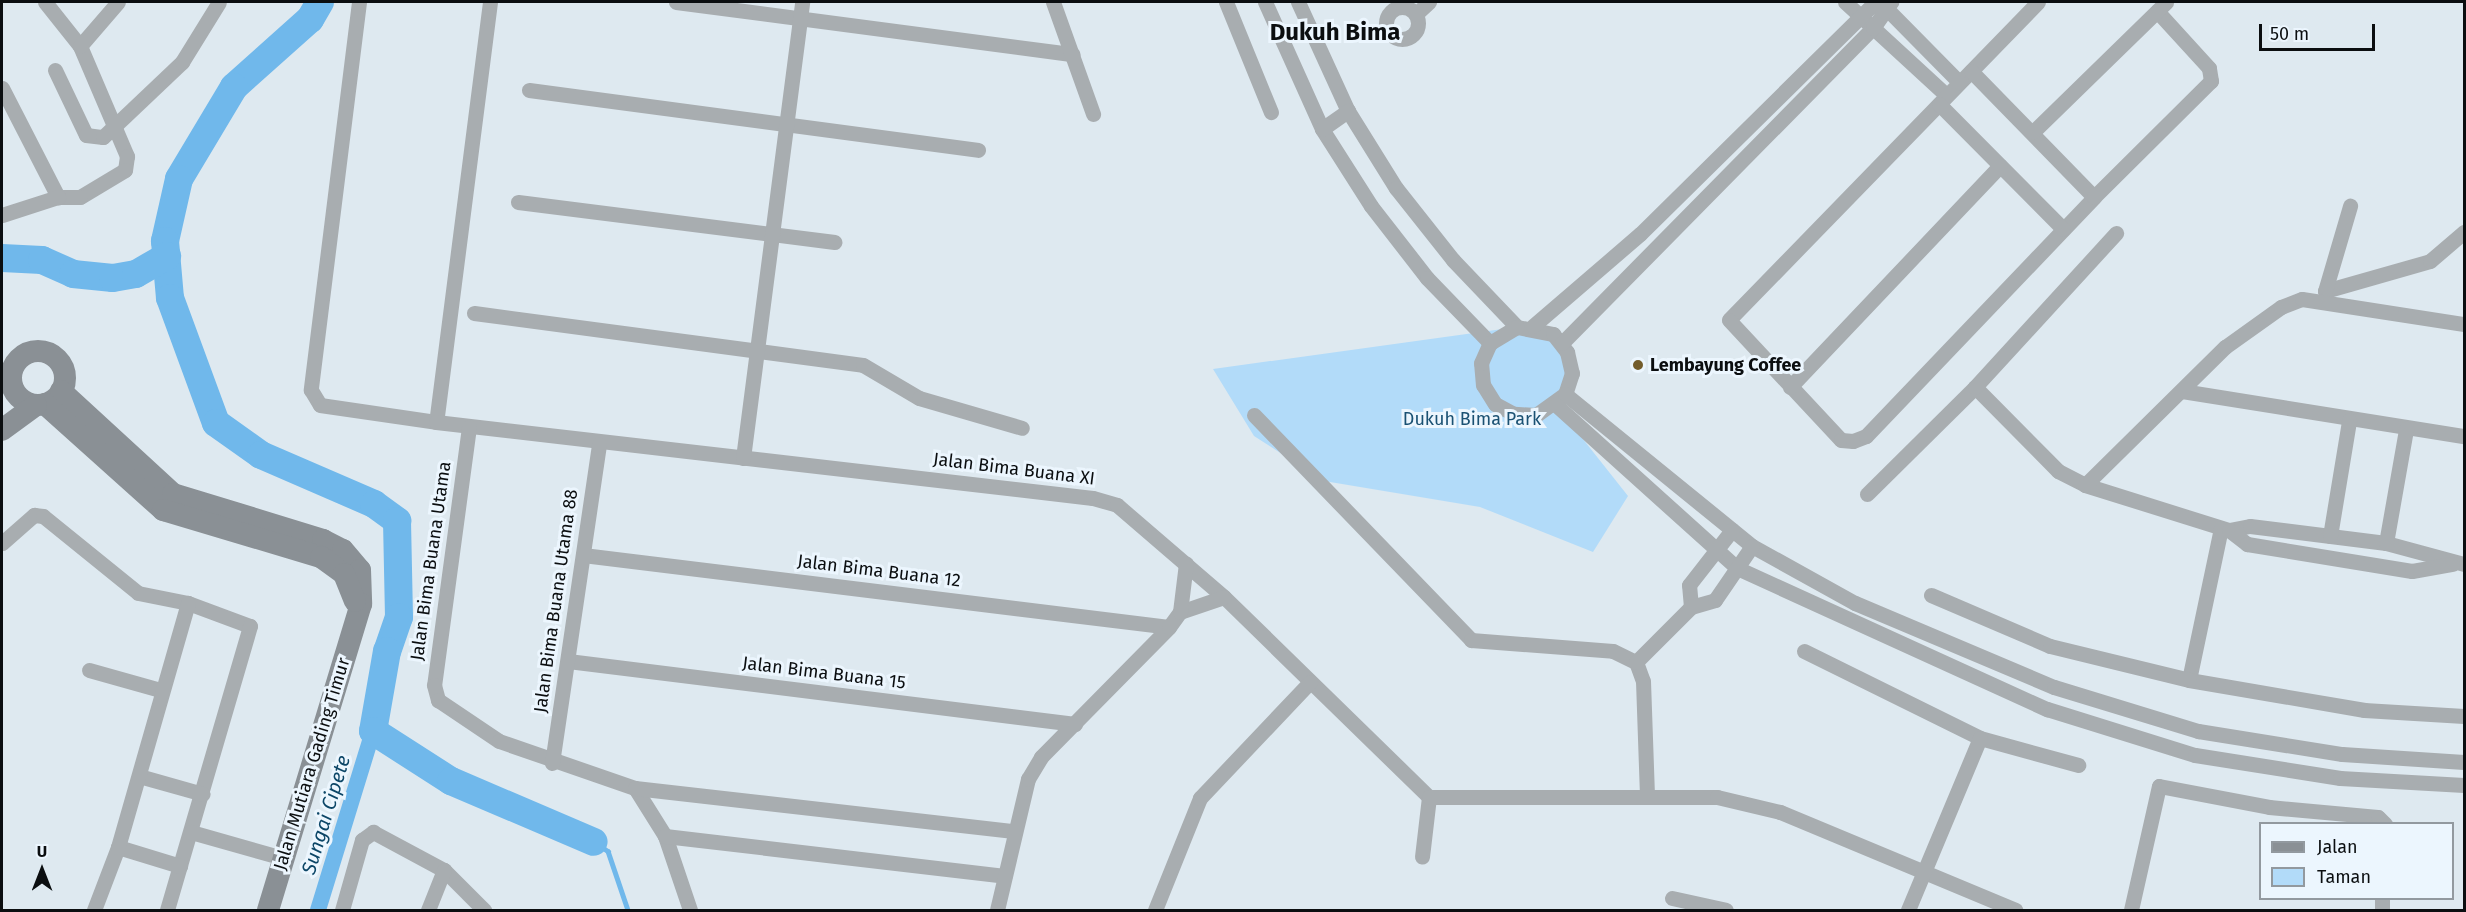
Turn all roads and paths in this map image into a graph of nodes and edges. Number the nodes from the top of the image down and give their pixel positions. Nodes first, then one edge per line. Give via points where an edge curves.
1 (45, 2) edge
2 (118, 2) edge
3 (219, 2) edge
4 (359, 2) edge
5 (490, 2) edge
6 (676, 2) edge
7 (802, 2) edge
8 (1053, 2) edge
9 (1226, 2) edge
10 (1265, 2) edge
11 (1298, 2) edge
12 (1429, 2) edge
13 (1845, 2) edge
14 (2038, 2) edge
15 (1883, 3) edge
16 (2161, 6) edge
17 (1416, 14) dead end
18 (1860, 16) junction
19 (800, 18) junction
20 (1873, 28) junction
21 (80, 46) junction
22 (1073, 54) junction
23 (55, 69) dead end
24 (1971, 71) junction
25 (1959, 82) junction
26 (2, 88) edge
27 (529, 90) dead end
28 (1942, 100) junction
29 (1348, 111) junction
30 (1271, 112) dead end
31 (1094, 114) dead end
32 (118, 124) junction
33 (786, 124) junction
34 (1322, 129) junction
35 (2033, 132) junction
36 (978, 150) dead end
37 (2000, 166) junction
38 (58, 197) junction
39 (2094, 197) junction
40 (518, 202) dead end
41 (2350, 206) dead end
42 (2, 215) edge
43 (2064, 229) junction
44 (2464, 232) edge
45 (772, 233) junction
46 (2116, 233) dead end
47 (1640, 234) junction
48 (834, 242) dead end
49 (1658, 250) junction
50 (474, 313) dead end
51 (2464, 324) edge
52 (1525, 326) junction
53 (1490, 343) junction
54 (1562, 343) junction
55 (756, 353) junction
56 (6, 384) edge
57 (1790, 387) junction
58 (1976, 387) junction
59 (2182, 391) junction
60 (47, 400) junction
61 (1561, 400) junction
62 (1254, 415) dead end
63 (2349, 421) junction
64 (436, 422) junction
65 (469, 427) junction
66 (1022, 428) dead end
67 (2406, 429) junction
68 (2, 430) edge
69 (2464, 436) edge
70 (599, 444) junction
71 (743, 458) junction
72 (2085, 485) junction
73 (1867, 494) dead end
74 (2225, 529) junction
75 (1732, 530) junction
76 (2330, 536) junction
77 (2, 543) edge
78 (2386, 543) junction
79 (1752, 546) junction
80 (1717, 549) junction
81 (583, 555) junction
82 (1186, 563) junction
83 (2460, 564) edge
84 (1737, 568) junction
85 (1930, 595) dead end
86 (1224, 597) junction
87 (188, 603) junction
88 (1691, 607) junction
89 (1180, 612) junction
90 (1169, 627) junction
91 (1804, 651) dead end
92 (568, 661) junction
93 (1636, 662) junction
94 (89, 670) dead end
95 (2189, 680) junction
96 (1310, 682) junction
97 (160, 690) junction
98 (2464, 716) edge
99 (1075, 724) junction
100 (1980, 738) junction
101 (2464, 762) edge
102 (552, 763) junction
103 (2078, 765) dead end
104 (139, 776) junction
105 (2464, 785) edge
106 (635, 788) junction
107 (203, 794) junction
108 (1647, 794) junction
109 (1429, 797) junction
110 (2383, 822) edge
111 (1014, 831) junction
112 (191, 832) junction
113 (665, 836) junction
114 (118, 847) junction
115 (1422, 857) dead end
116 (283, 858) junction
117 (180, 866) junction
118 (444, 870) junction
119 (1924, 872) junction
120 (1005, 876) junction
121 (1672, 898) dead end
122 (94, 910) edge
123 (167, 910) edge
124 (268, 910) edge
125 (342, 910) edge
126 (428, 910) edge
127 (484, 910) edge
128 (690, 910) edge
129 (997, 910) edge
130 (1155, 910) edge
131 (1726, 910) edge
132 (1908, 910) edge
133 (2014, 910) edge
134 (2131, 910) edge

1 - 21 street
2 - 21 street
3 - 32 street via 182,62
4 - 64 street via 311,390 320,405
5 - 64 street
6 - 19 street
7 - 19 street
8 - 22 street
9 - 30 street
10 - 34 street
11 - 29 street
12 - 17 street
13 - 18 street
14 - 24 street
15 - 18 street
15 - 20 street
15 - 25 street
16 - 35 street
16 - 39 street via 2210,68 2211,81
18 - 20 street
18 - 47 street
19 - 22 street
19 - 33 street
20 - 28 street
20 - 49 street
21 - 32 street
22 - 31 street
23 - 32 street via 86,135 103,137
24 - 25 street
24 - 35 street
25 - 28 street
26 - 38 street
27 - 33 street
28 - 37 street
28 - 57 street via 1730,314 1732,325
29 - 34 street
29 - 52 street via 1396,188 1453,260
32 - 38 street via 125,170 80,197
33 - 36 street
33 - 45 street
34 - 53 street via 1371,206 1427,278
35 - 39 street
37 - 43 street
37 - 57 street
38 - 42 street
39 - 43 street
40 - 45 street
41 - 44 street via 2325,291 2430,261
43 - 57 street via 1866,436 1841,440
45 - 48 street
45 - 55 street
46 - 58 street
47 - 49 street
47 - 52 street
49 - 54 street
50 - 55 street
51 - 59 street via 2302,299 2252,324
52 - 53 street
52 - 54 street
53 - 61 street via 1482,363 1483,385 1495,404 1525,415
54 - 61 street via 1572,373
55 - 66 street via 863,365 919,398
55 - 71 street
56 - 60 main road via 18,396
56 - 60 main road via 14,364 26,354 48,353 63,369
58 - 72 street via 2058,471
58 - 73 street
59 - 63 street
59 - 72 street
60 - 68 main road
60 - 116 main road, Jalan Mutiara Gading Timur via 171,515 301,550 335,567 352,585 355,618
61 - 75 street
61 - 80 street
62 - 93 street via 1471,640 1613,651
63 - 67 street
63 - 76 street
64 - 65 street
65 - 70 street
65 - 102 street, Jalan Bima Buana Utama via 434,685 438,700 456,716
67 - 69 street
67 - 78 street
70 - 71 street, Jalan Bima Buana XI
70 - 81 street, Jalan Bima Buana Utama 88
71 - 82 street, Jalan Bima Buana XI via 1103,500
72 - 74 street
74 - 76 street via 2250,526
74 - 83 street via 2247,544 2412,571
74 - 95 street
75 - 79 street
75 - 80 street
76 - 78 street
77 - 87 street via 34,515 43,516 138,593
78 - 83 street
79 - 84 street
79 - 101 street via 1855,603 2054,687 2198,731 2342,754
80 - 84 street
80 - 88 street via 1689,585
81 - 90 street, Jalan Bima Buana 12
81 - 92 street, Jalan Bima Buana Utama 88
82 - 86 street, Jalan Bima Buana XI
82 - 89 street
84 - 88 street via 1715,600
84 - 105 street via 2047,709 2195,755 2340,778
85 - 95 street via 2050,645
86 - 89 street
86 - 96 street, Jalan Bima Buana XI
87 - 97 street
87 - 107 street via 250,626
88 - 93 street
89 - 90 street
90 - 99 street
91 - 100 street
92 - 99 street, Jalan Bima Buana 15
92 - 102 street, Jalan Bima Buana Utama 88
93 - 108 street via 1643,681
94 - 97 street
95 - 98 street via 2364,710
96 - 109 street, Jalan Bima Buana XI
96 - 130 street via 1200,798
97 - 104 street
99 - 111 street via 1041,757 1028,779
100 - 103 street
100 - 119 street
102 - 106 street, Jalan Bima Buana Utama
104 - 107 street
104 - 114 street
106 - 111 street, Jalan Bima Buana Utama
106 - 113 street
107 - 112 street
108 - 109 street
108 - 119 street via 1751,804
109 - 115 street
110 - 134 street via 2378,817 2269,807 2159,786
111 - 120 street
112 - 116 street
112 - 117 street
113 - 120 street
113 - 128 street
114 - 117 street
114 - 122 street
116 - 124 main road, Jalan Mutiara Gading Timur
117 - 123 street
118 - 125 street via 386,836 367,834
118 - 126 street
118 - 127 street
119 - 132 street
119 - 133 street
120 - 129 street
121 - 131 street

